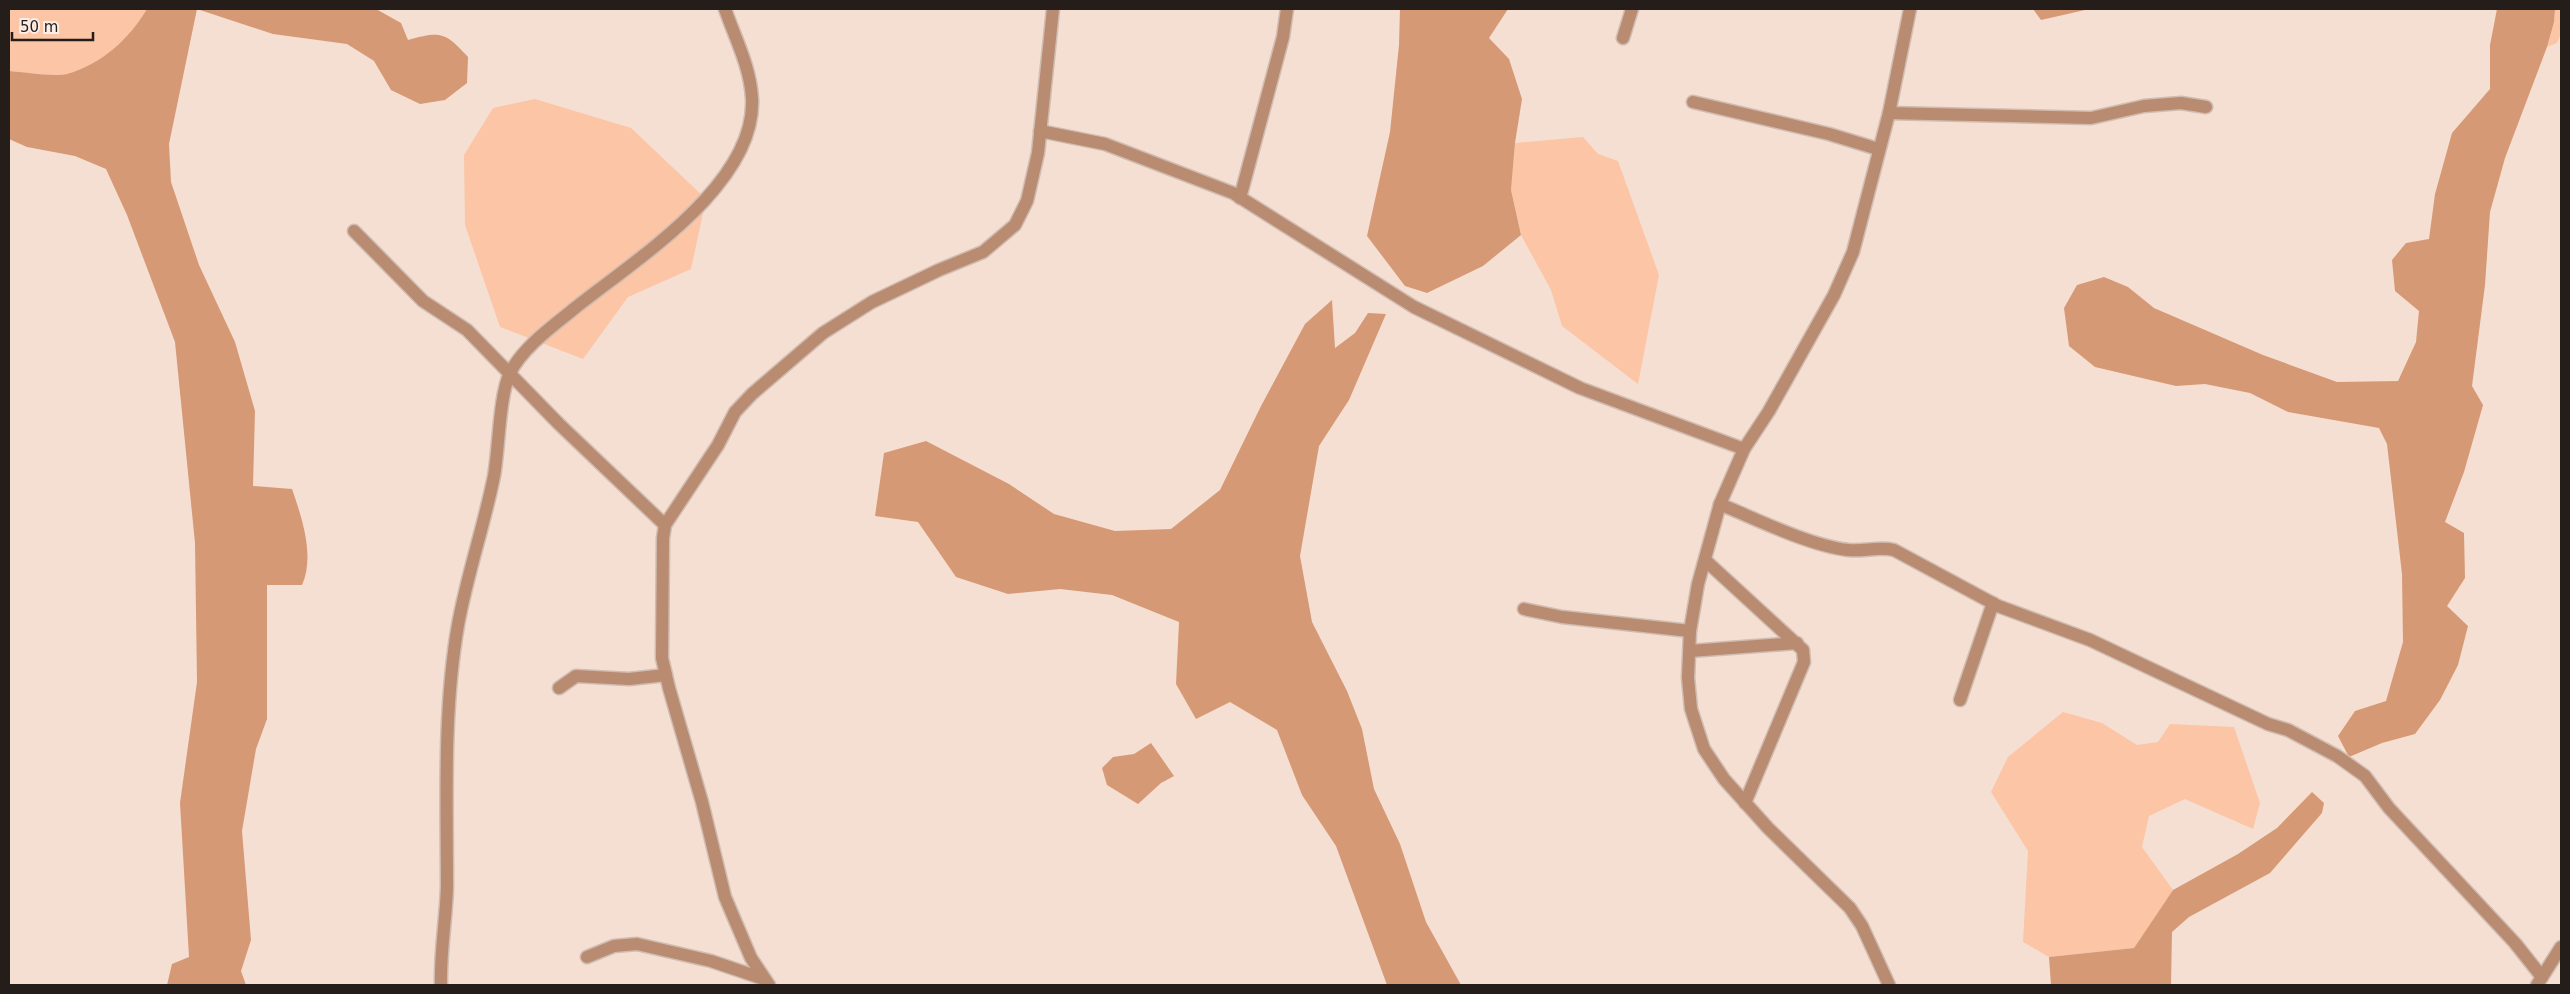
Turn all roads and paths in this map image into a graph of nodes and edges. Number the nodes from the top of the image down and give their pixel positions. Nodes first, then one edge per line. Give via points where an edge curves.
1 (725, 9) edge
2 (1053, 9) edge
3 (1287, 9) edge
4 (1632, 9) edge
5 (1910, 9) edge
6 (1624, 38) dead end
7 (1693, 102) dead end
8 (2206, 107) dead end
9 (1889, 113) junction
10 (1040, 130) junction
11 (1878, 149) junction
12 (1240, 198) junction
13 (354, 231) dead end
14 (509, 374) junction
15 (1744, 449) junction
16 (1720, 504) junction
17 (665, 525) junction
18 (1705, 560) junction
19 (1992, 603) junction
20 (1524, 609) dead end
21 (1690, 632) junction
22 (1797, 643) junction
23 (1690, 651) junction
24 (666, 675) junction
25 (559, 688) dead end
26 (1960, 700) dead end
27 (1744, 803) junction
28 (2561, 947) edge
29 (587, 957) dead end
30 (2540, 981) edge
31 (767, 982) edge
32 (441, 985) edge
33 (1889, 985) edge

1 - 14 street via 743,56 752,98 749,131 724,178 676,228 544,334
2 - 10 street
3 - 12 street via 1283,37
4 - 6 street
5 - 9 street
7 - 11 street
8 - 9 street via 2181,103 2153,105 2091,118
9 - 11 street
10 - 12 street via 1105,144
10 - 17 street via 1027,201 1015,225 983,252 872,302 823,333 735,412 718,445
11 - 15 street via 1846,269 1789,376
12 - 15 street via 1422,311 1580,388
13 - 14 street via 423,302 467,330
14 - 17 street
14 - 32 street via 494,475 464,598 451,678
15 - 16 street
16 - 18 street
16 - 19 street via 1764,523 1847,550 1883,547 1894,550
17 - 24 street via 662,658
18 - 21 street
18 - 22 street
19 - 26 street
19 - 30 street via 2090,640 2268,724 2288,730 2337,756 2365,776 2389,808 2515,943
20 - 21 street via 1562,617
21 - 23 street
22 - 23 street
22 - 27 street via 1803,650 1804,662
23 - 27 street via 1691,709 1704,749
24 - 25 street via 629,679 576,676
24 - 31 street via 726,897 744,944
27 - 33 street via 1850,908 1862,926
28 - 30 street
29 - 31 street via 614,946 637,944 711,961

